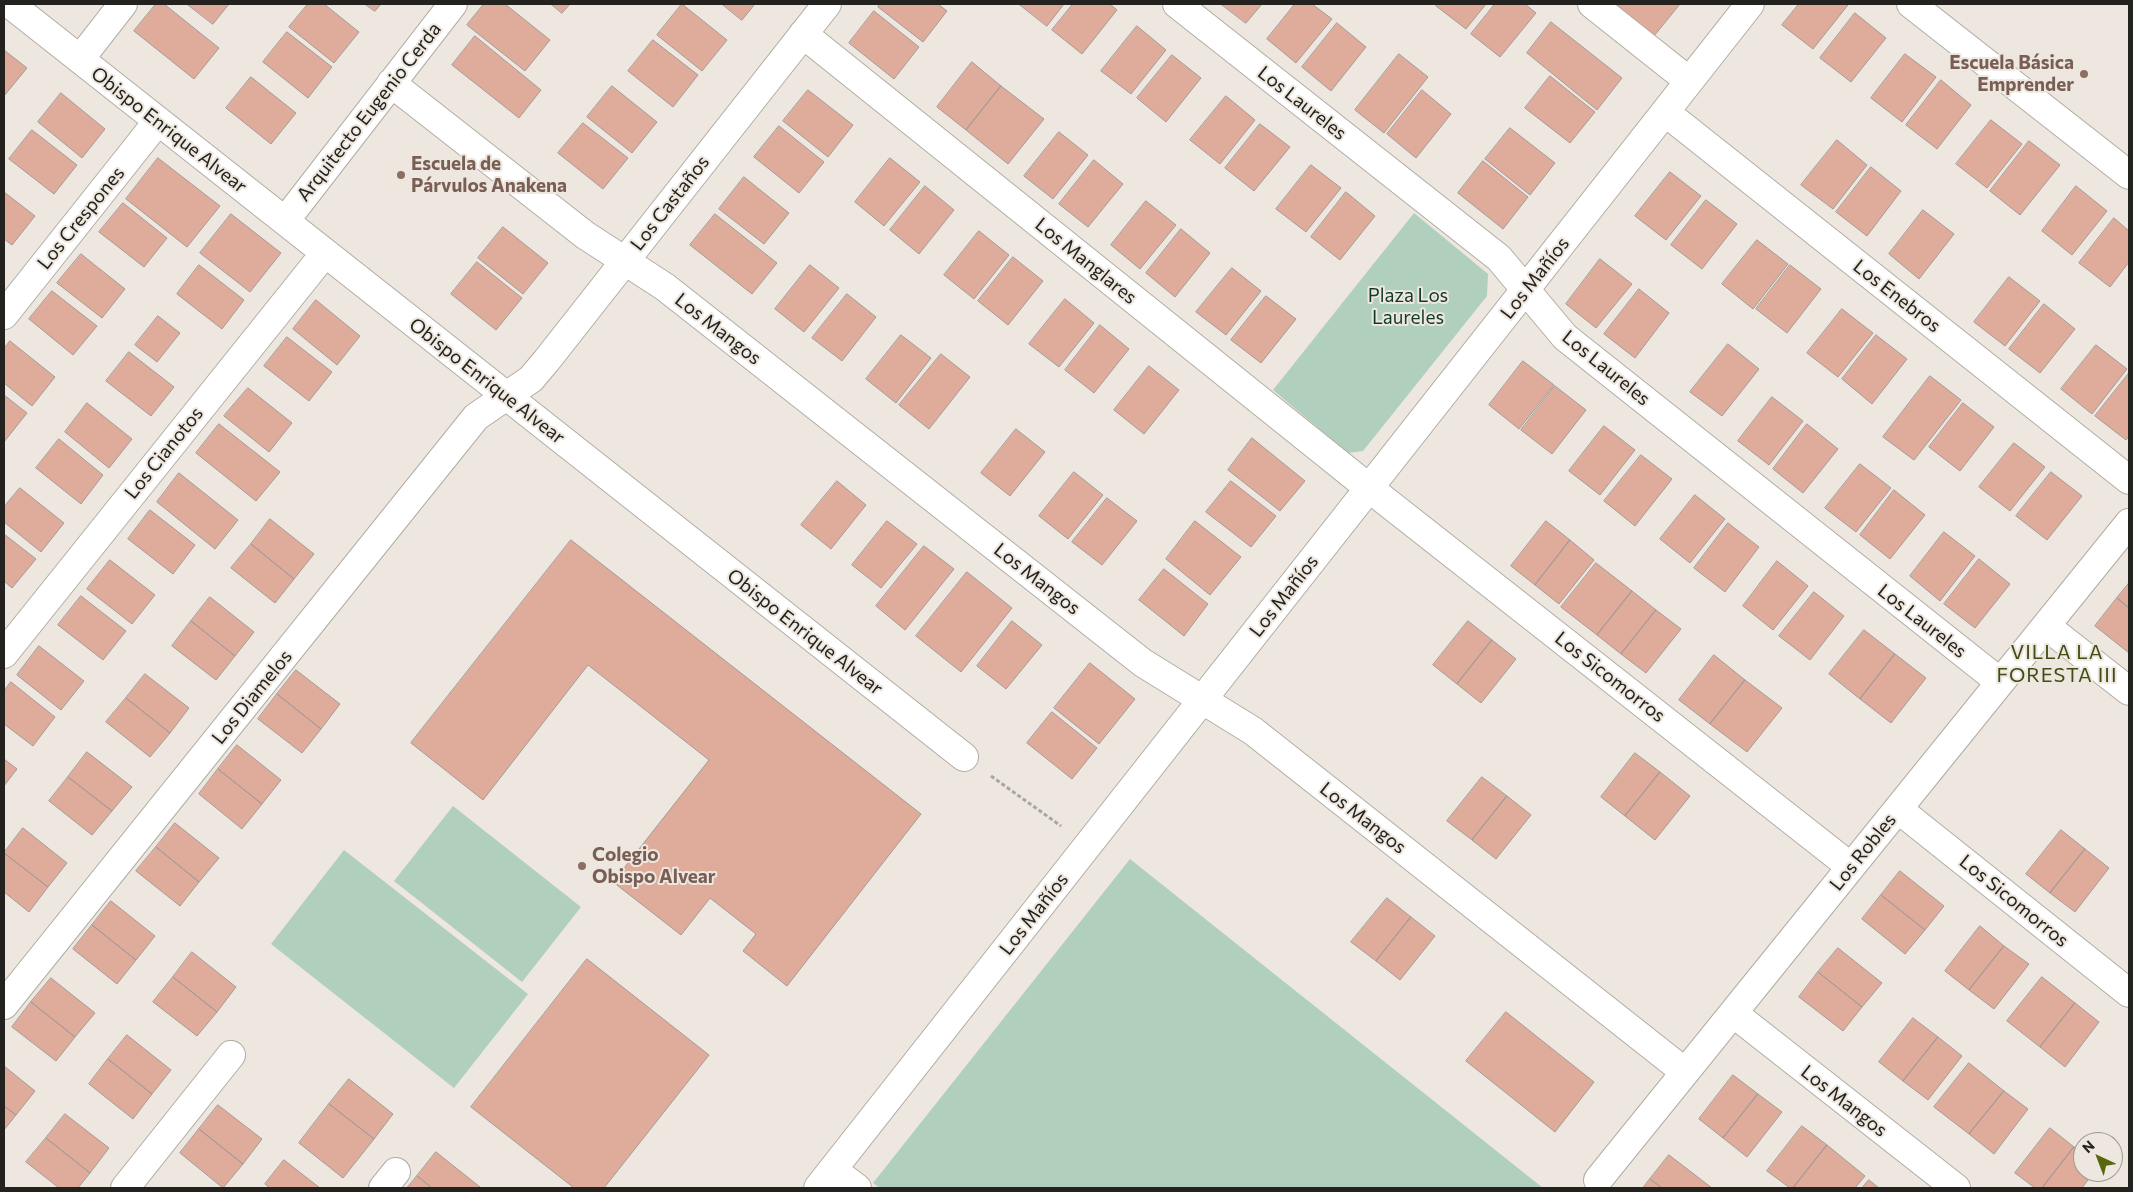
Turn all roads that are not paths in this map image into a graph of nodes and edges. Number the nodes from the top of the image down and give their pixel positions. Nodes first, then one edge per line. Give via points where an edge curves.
1 (10, 4) edge
2 (123, 4) edge
3 (453, 4) edge
4 (827, 4) edge
5 (1177, 4) edge
6 (1592, 4) edge
7 (1750, 4) edge
8 (1911, 4) edge
9 (803, 34) junction
10 (80, 59) junction
11 (1690, 81) junction
12 (391, 83) junction
13 (1666, 112) junction
14 (158, 121) junction
15 (2129, 176) edge
16 (285, 221) junction
17 (325, 253) junction
18 (624, 261) junction
19 (1525, 290) junction
20 (4, 315) edge
21 (507, 396) junction
22 (2129, 480) edge
23 (1369, 488) junction
24 (2129, 523) edge
25 (2046, 626) junction
26 (4, 654) edge
27 (2000, 682) junction
28 (2129, 691) edge
29 (1202, 700) junction
30 (964, 757) road end
31 (1898, 809) junction
32 (1851, 867) junction
33 (2129, 993) edge
34 (4, 1005) edge
35 (1733, 1013) junction
36 (230, 1055) dead end
37 (1685, 1072) junction
38 (825, 1179) edge
39 (1598, 1180) dead end
40 (125, 1188) edge
41 (857, 1188) edge
42 (1956, 1188) edge

1 - 10 street, Obispo Enrique Alvear
2 - 10 street
3 - 12 street, Arquitecto Eugenio Cerda
4 - 9 street, Los Castaños
5 - 19 street, Los Laureles via 1499,258
6 - 11 street
7 - 11 street, Los Mañíos
8 - 15 street
9 - 18 street, Los Castaños
9 - 23 street, Los Manglares
10 - 14 street, Obispo Enrique Alvear
11 - 13 street, Los Mañíos
12 - 16 street, Arquitecto Eugenio Cerda
12 - 18 street, Los Mangos via 585,235
13 - 19 street, Los Mañíos
13 - 22 street, Los Enebros
14 - 16 street, Obispo Enrique Alvear
14 - 20 street, Los Crespones
16 - 17 street, Obispo Enrique Alvear
17 - 21 street, Obispo Enrique Alvear
17 - 26 street, Los Cianotos
18 - 21 street, Los Castaños via 531,379
18 - 29 street, Los Mangos via 664,287 1143,663
19 - 23 street, Los Mañíos
19 - 27 street, Los Laureles via 1564,337
21 - 30 street, Obispo Enrique Alvear
21 - 34 street, Los Diamelos via 476,417
23 - 29 street, Los Mañíos
23 - 32 street, Los Sicomorros
24 - 25 street, Los Robles
25 - 27 street, Los Robles
25 - 28 street
27 - 31 street, Los Robles
29 - 37 street, Los Mangos via 1253,731
29 - 38 street, Los Mañíos
31 - 32 street, Los Robles
31 - 33 street, Los Sicomorros
32 - 35 street, Los Robles
35 - 37 street, Los Robles
35 - 42 street, Los Mangos
36 - 40 street
37 - 39 street, Los Robles
38 - 41 street

